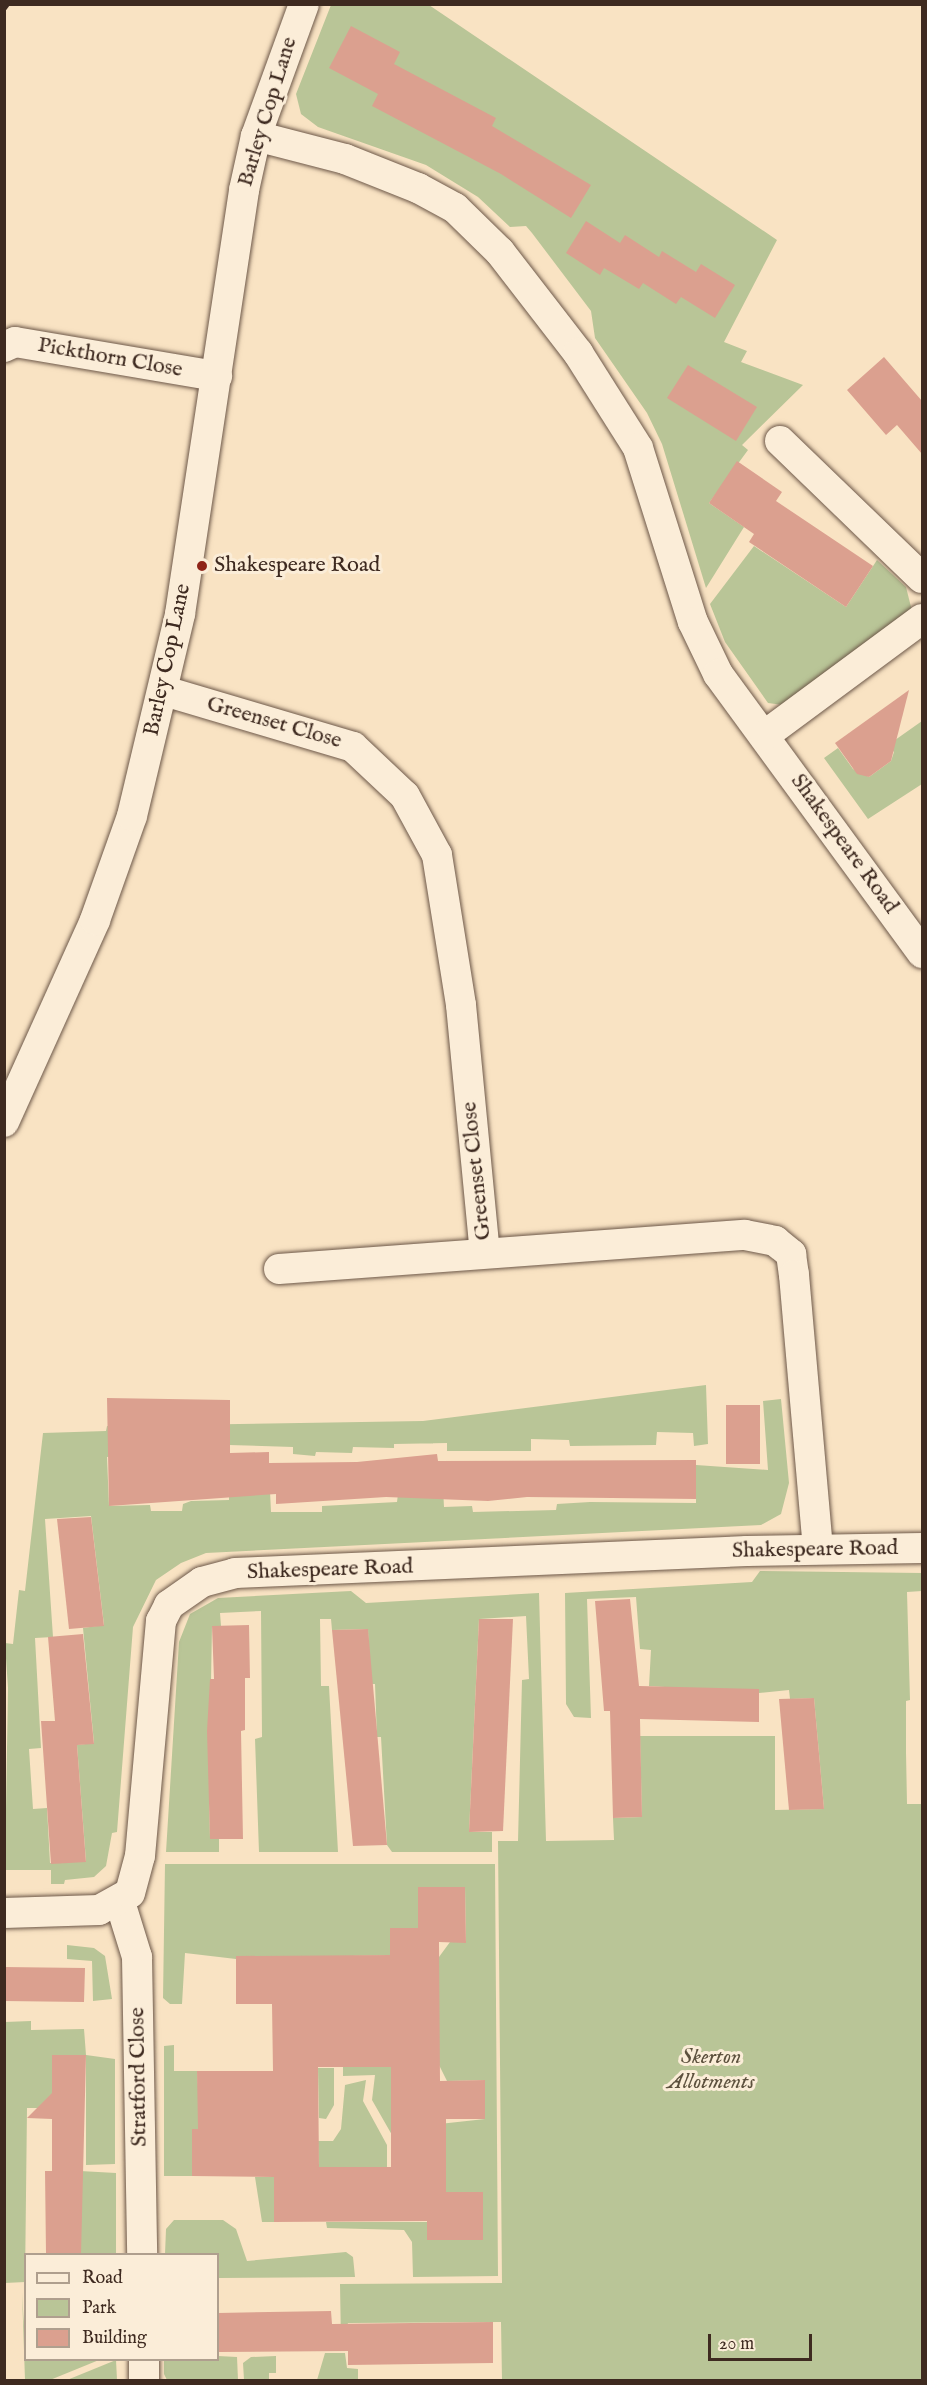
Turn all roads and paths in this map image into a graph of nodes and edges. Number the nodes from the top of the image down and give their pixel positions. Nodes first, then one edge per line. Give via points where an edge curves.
1 (304, 4) edge
2 (256, 136) junction
3 (4, 347) edge
4 (217, 376) junction
5 (780, 441) dead end
6 (922, 578) edge
7 (922, 619) edge
8 (164, 691) junction
9 (765, 735) junction
10 (922, 953) edge
11 (11, 1086) edge
12 (4, 1122) edge
13 (485, 1253) junction
14 (279, 1269) dead end
15 (922, 1548) edge
16 (818, 1549) junction
17 (120, 1902) junction
18 (4, 1913) edge
19 (142, 2253) edge
20 (144, 2361) edge
21 (144, 2380) edge

1 - 2 street, Barley Cop Lane
2 - 4 street, Barley Cop Lane via 244,190
2 - 9 street, Shakespeare Road via 345,159 417,188 456,208 490,240 578,353 638,448 693,622 718,674
3 - 4 street, Pickthorn Close via 15,342
4 - 8 street, Barley Cop Lane
5 - 6 street
7 - 9 street
8 - 11 street, Barley Cop Lane via 112,877
8 - 13 street, Greenset Close via 353,747 405,796 437,855 461,1005
9 - 10 street, Shakespeare Road
11 - 12 street, Barley Cop Lane
13 - 14 street
13 - 16 street, Greenset Close via 760,1235 790,1254
15 - 16 street, Shakespeare Road
16 - 17 street, Shakespeare Road via 235,1573 202,1582 169,1605 161,1621 137,1879
17 - 18 street via 85,1912
17 - 19 street, Stratford Close via 137,1957
20 - 21 street

